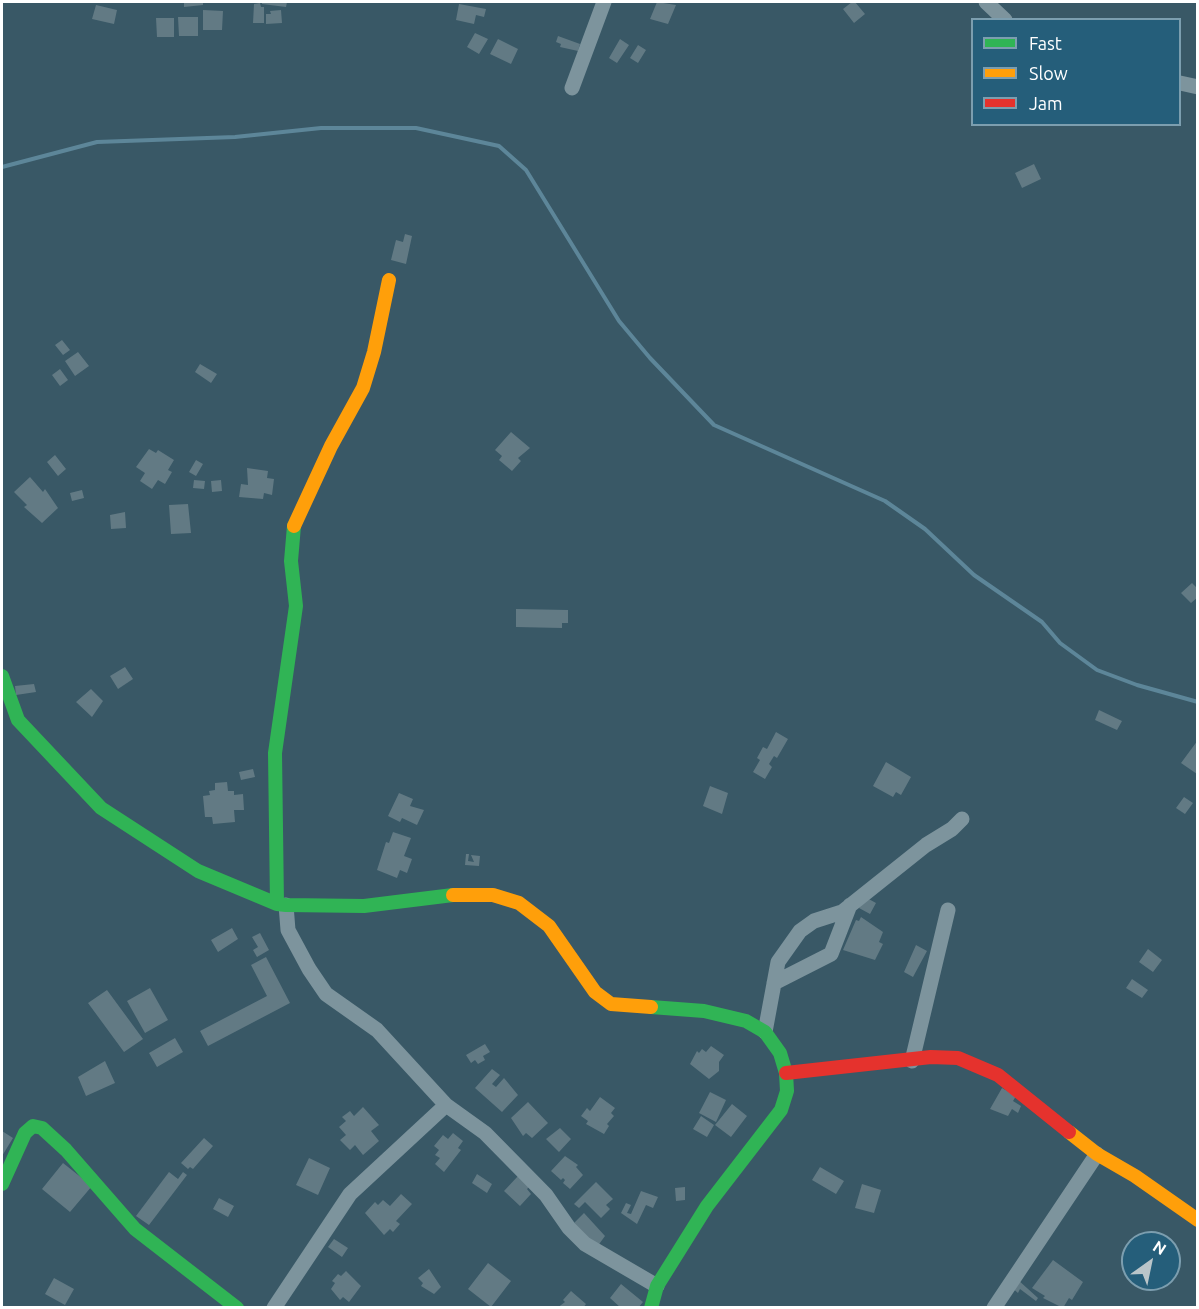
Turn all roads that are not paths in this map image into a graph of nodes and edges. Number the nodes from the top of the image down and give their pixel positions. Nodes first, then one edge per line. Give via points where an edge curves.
1 (604, 2) edge
2 (986, 2) edge
3 (1003, 18) edge
4 (1181, 76) edge
5 (1197, 76) edge
6 (1181, 83) edge
7 (1197, 87) edge
8 (572, 88) dead end
9 (389, 280) dead end
10 (2, 676) edge
11 (962, 819) dead end
12 (282, 904) junction
13 (850, 905) junction
14 (948, 910) dead end
15 (774, 983) junction
16 (765, 1032) junction
17 (912, 1061) junction
18 (786, 1073) junction
19 (446, 1105) junction
20 (1097, 1154) junction
21 (2, 1184) edge
22 (1197, 1220) edge
23 (657, 1286) junction
24 (237, 1308) edge
25 (274, 1308) edge
26 (651, 1308) edge
27 (994, 1308) edge

1 - 8 street
2 - 3 street
4 - 5 street
6 - 7 street
9 - 12 street via 363,388 294,526 291,561 296,606 275,753
10 - 12 street via 18,720 101,808 198,872
11 - 13 street
12 - 16 street via 364,906 456,895 493,895 519,903 549,926 595,992 611,1004 704,1011 746,1021
12 - 19 street via 288,930 326,994 376,1030
13 - 15 street via 831,954
13 - 15 street via 800,931 778,962
14 - 17 street
15 - 16 street
16 - 18 street via 780,1053
17 - 18 street
17 - 20 street via 958,1058 998,1075
18 - 23 street via 787,1092 781,1110 707,1206
19 - 23 street via 485,1133 546,1195 585,1244
19 - 25 street via 350,1194
20 - 22 street
20 - 27 street
21 - 24 street via 25,1133 33,1126 42,1128 135,1229
23 - 26 street

